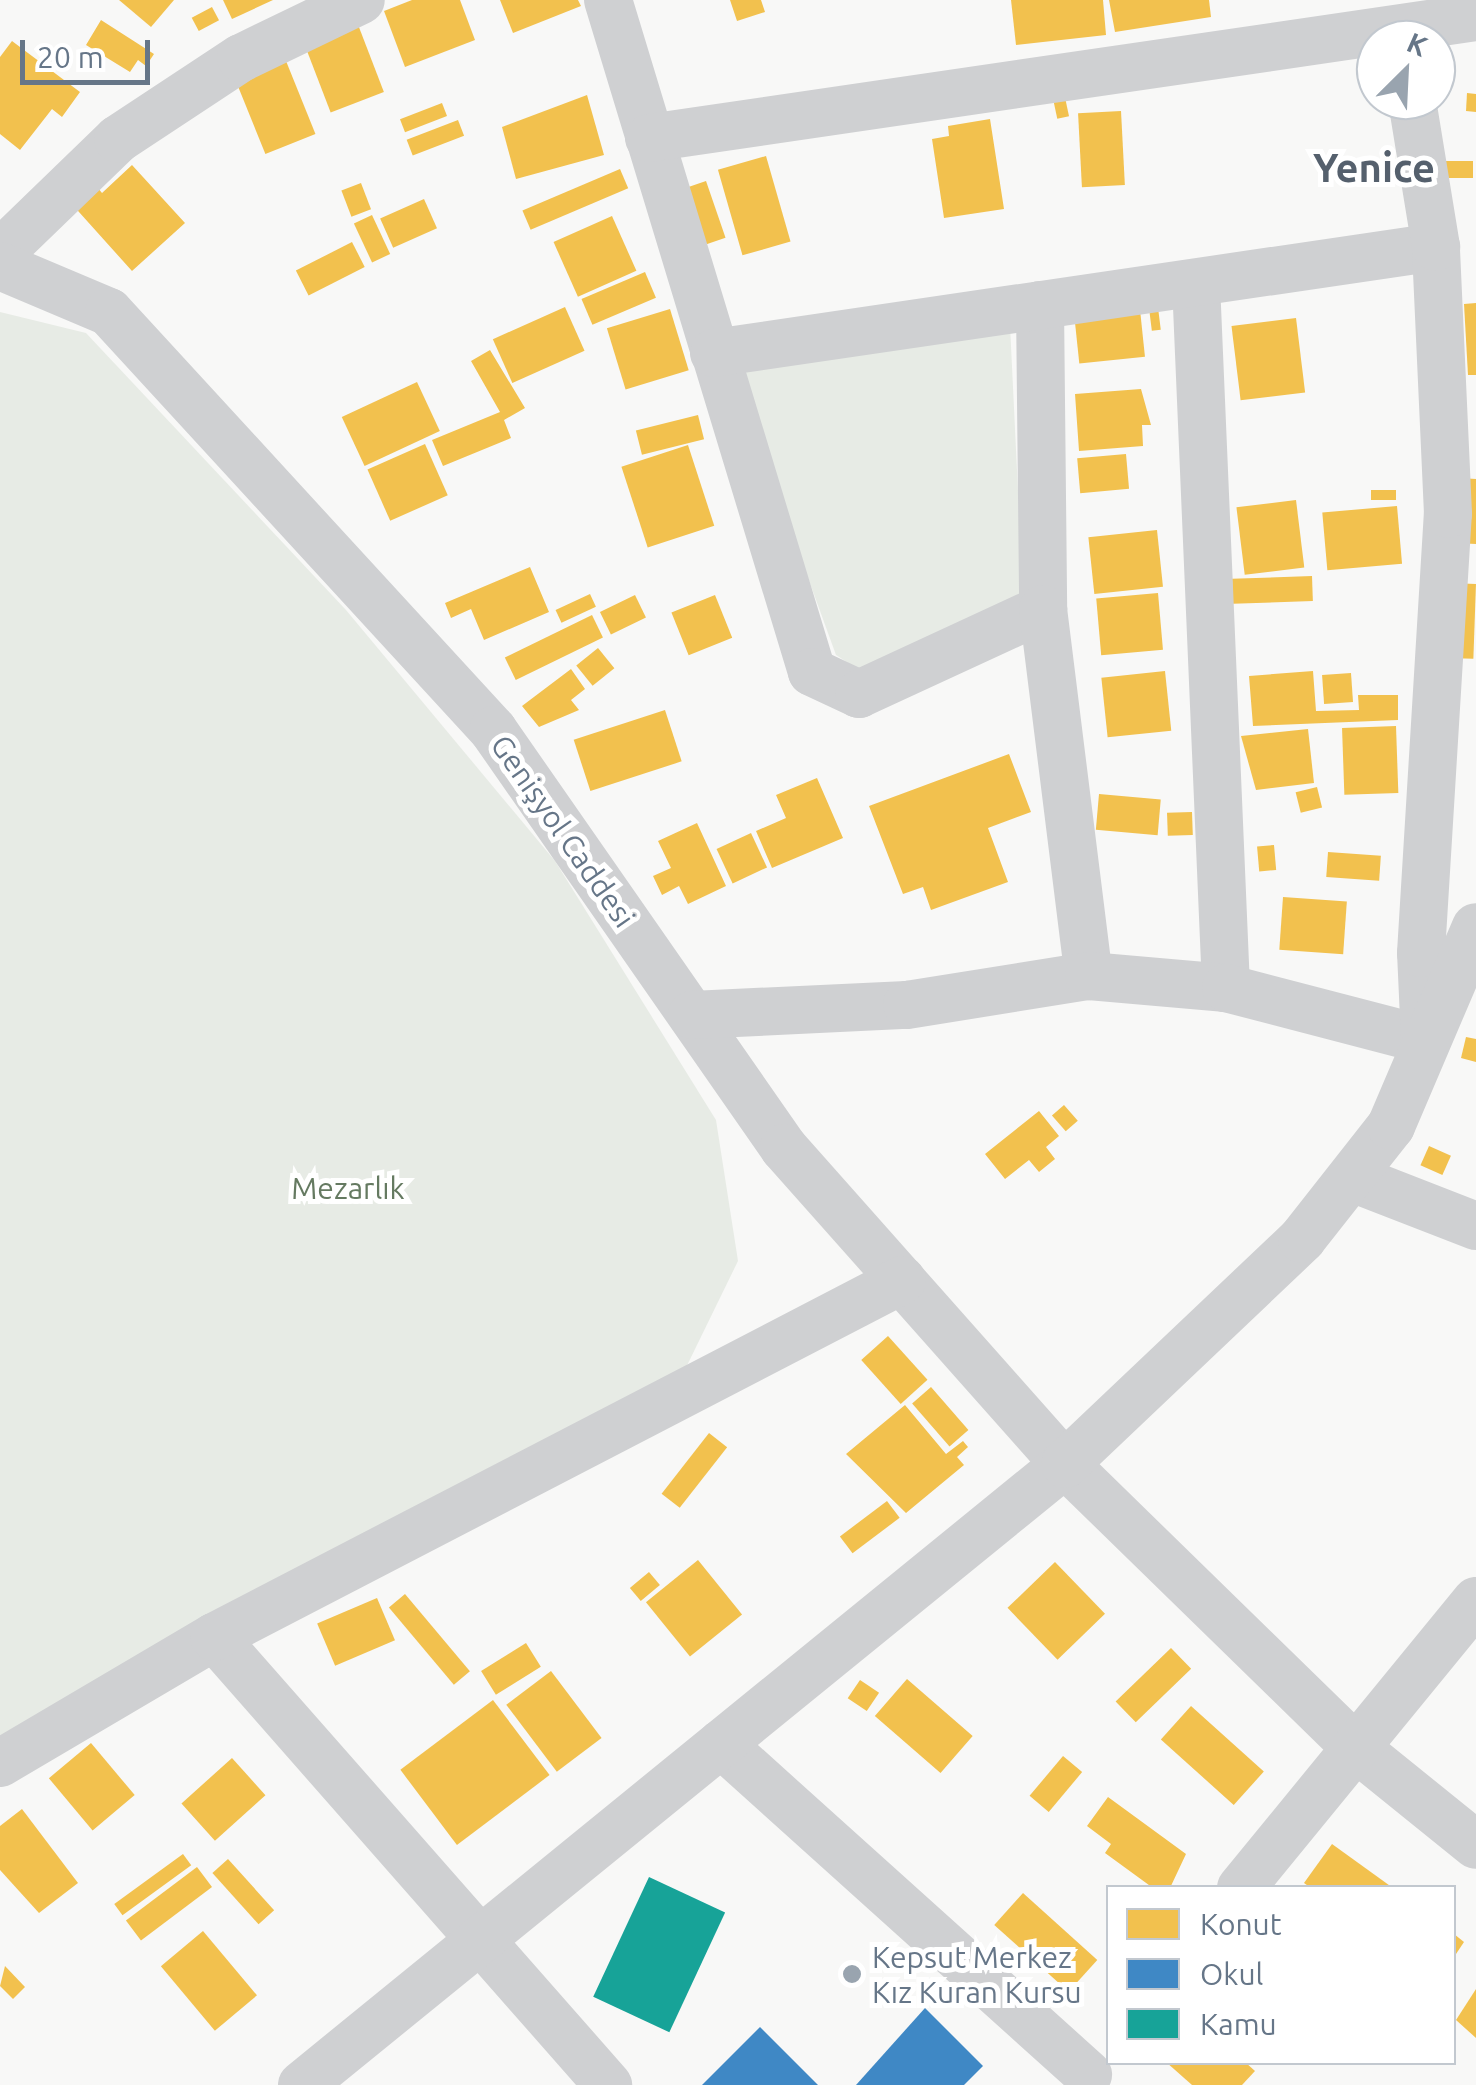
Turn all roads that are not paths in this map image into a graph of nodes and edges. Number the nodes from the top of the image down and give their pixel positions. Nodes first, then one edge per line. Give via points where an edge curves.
1 (361, 0) edge
2 (608, 0) edge
3 (1476, 17) edge
4 (1430, 20) edge
5 (1356, 29) edge
6 (1415, 120) edge
7 (649, 138) junction
8 (1436, 247) junction
9 (0, 253) edge
10 (0, 266) edge
11 (1196, 284) junction
12 (1040, 305) junction
13 (714, 353) junction
14 (1043, 609) junction
15 (1475, 937) edge
16 (1089, 976) junction
17 (1226, 988) junction
18 (692, 1015) junction
19 (1425, 1040) junction
20 (1355, 1178) junction
21 (1476, 1226) edge
22 (902, 1280) junction
23 (1065, 1464) junction
24 (1476, 1601) edge
25 (214, 1637) junction
26 (721, 1744) junction
27 (1356, 1748) junction
28 (0, 1763) edge
29 (1476, 1845) edge
30 (1243, 1885) edge
31 (478, 1942) junction
32 (1092, 2069) edge
33 (302, 2085) edge
34 (608, 2085) edge

1 - 9 street via 242,58 118,139
2 - 7 street
3 - 4 street
5 - 7 street
6 - 8 street
7 - 13 street
8 - 11 street
8 - 19 street via 1448,514 1421,953
10 - 18 street, Genişyol Caddesi via 109,312 493,730
11 - 12 street
11 - 17 street
12 - 13 street
12 - 14 street
13 - 14 street via 812,672 859,694
14 - 16 street
15 - 19 street
16 - 17 street
16 - 18 street via 907,1005
17 - 19 street
18 - 22 street, Genişyol Caddesi via 784,1148
19 - 20 street via 1391,1126
20 - 21 street
20 - 23 street
22 - 23 street, Genişyol Caddesi
22 - 25 street
23 - 26 street
23 - 27 street, Genişyol Caddesi
24 - 27 street
25 - 28 street
25 - 31 street
26 - 31 street
26 - 32 street
27 - 29 street, Genişyol Caddesi
27 - 30 street
31 - 33 street
31 - 34 street

